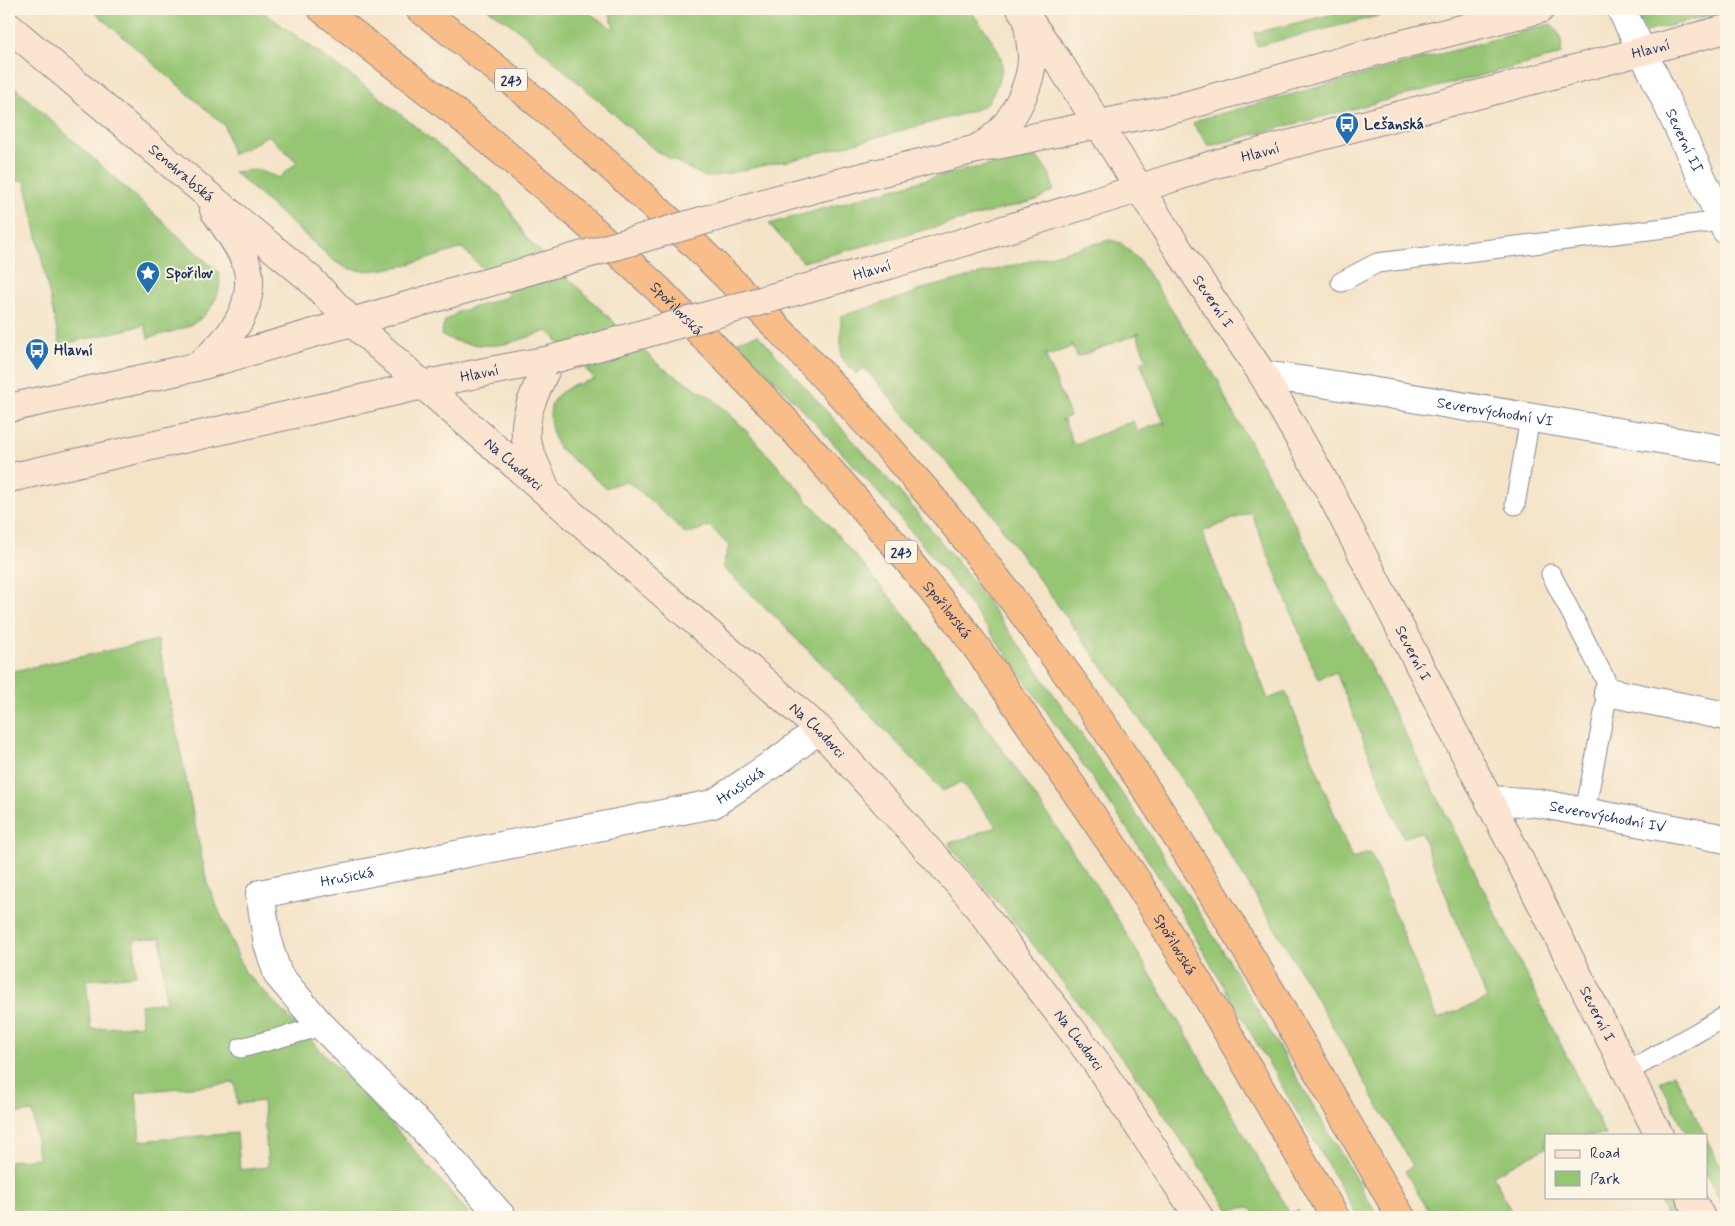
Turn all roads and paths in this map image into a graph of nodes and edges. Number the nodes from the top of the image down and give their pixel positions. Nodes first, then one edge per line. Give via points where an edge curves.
1 (322, 9) edge
2 (420, 9) edge
3 (1540, 9) edge
4 (1621, 9) edge
5 (1024, 13) edge
6 (1726, 29) edge
7 (15, 39) edge
8 (1643, 52) junction
9 (1098, 124) junction
10 (977, 149) junction
11 (1140, 188) junction
12 (203, 191) junction
13 (1724, 225) edge
14 (1341, 282) dead end
15 (352, 323) junction
16 (550, 360) junction
17 (196, 368) junction
18 (1262, 375) junction
19 (423, 385) junction
20 (9, 408) edge
21 (1530, 418) junction
22 (1726, 450) edge
23 (9, 478) edge
24 (549, 496) junction
25 (1515, 505) dead end
26 (1551, 574) dead end
27 (1608, 692) junction
28 (1726, 716) edge
29 (819, 729) junction
30 (1489, 800) junction
31 (1585, 812) junction
32 (1726, 839) edge
33 (1726, 1016) edge
34 (319, 1023) junction
35 (241, 1048) dead end
36 (1627, 1072) junction
37 (1658, 1134) edge
38 (1690, 1198) edge
39 (502, 1217) edge
40 (1198, 1217) edge
41 (1335, 1217) edge
42 (1401, 1217) edge
43 (1700, 1217) edge

1 - 41 highway, Spořilovská / 243 via 557,197 659,290 781,416 901,552 984,658 1127,866 1203,989
2 - 42 highway, 243 via 600,155 713,263 807,358 940,507 1058,662 1182,844
3 - 9 street via 1391,47 1178,108
4 - 8 street, Severní II
5 - 9 street
5 - 10 street via 1032,57 1028,80 1006,124 995,137
6 - 8 street, Hlavní
7 - 12 street, Senohrabská
8 - 11 street, Hlavní via 1212,165
8 - 13 street, Severní II
9 - 10 street
9 - 11 street, Severní I
10 - 15 street, bridge via 813,189
11 - 16 street, Hlavní, bridge via 890,266
11 - 18 street, Severní I
12 - 15 street, Senohrabská via 309,278
12 - 17 street via 242,254 248,270 248,302 229,335
13 - 14 lane via 1377,263
15 - 17 street
15 - 19 street, Na Chodovci
16 - 19 street, Hlavní
16 - 24 street via 531,401 526,440
17 - 20 street
18 - 21 street, Severovýchodní VI
18 - 30 street, Severní I via 1329,490
19 - 23 street, Hlavní
19 - 24 street, Na Chodovci
21 - 22 street, Severovýchodní VI
21 - 25 lane
24 - 29 street, Na Chodovci
26 - 27 lane via 1605,680
27 - 28 street
27 - 31 lane
29 - 34 street, Hrusická via 714,804 260,894 268,944 278,974
29 - 40 street, Na Chodovci via 967,893 1094,1059
30 - 31 street, Severovýchodní IV via 1538,803
30 - 36 street, Severní I
31 - 32 street, Severovýchodní IV
33 - 36 lane
34 - 35 lane via 308,1030
34 - 39 street, Hrusická via 419,1124
36 - 37 street, Severní I
38 - 43 street

